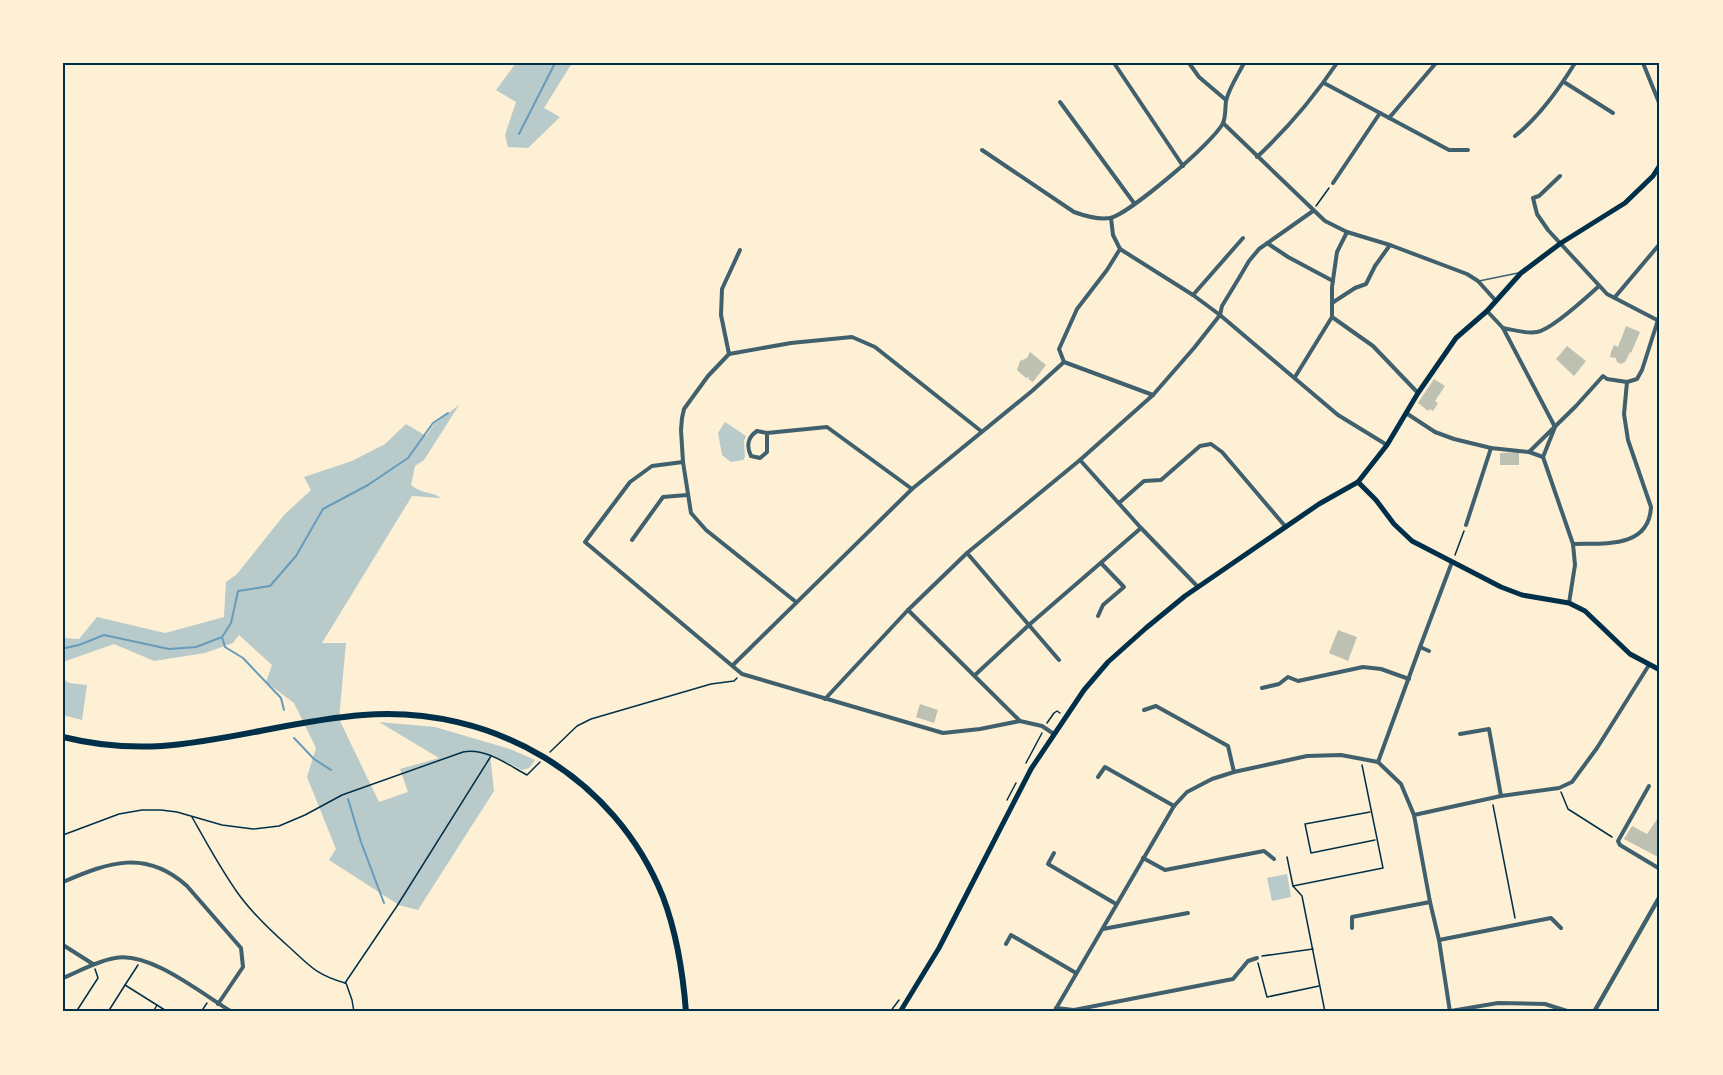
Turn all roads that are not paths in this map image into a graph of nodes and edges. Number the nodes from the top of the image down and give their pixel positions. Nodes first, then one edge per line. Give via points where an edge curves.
1 (1114, 63) edge
2 (1189, 63) edge
3 (1244, 63) edge
4 (1337, 63) edge
5 (1436, 63) edge
6 (1575, 63) edge
7 (1643, 63) edge
8 (1564, 82) junction
9 (1324, 83) junction
10 (1226, 100) junction
11 (1060, 102) dead end
12 (1660, 105) edge
13 (1380, 112) junction
14 (1613, 113) dead end
15 (1389, 118) junction
16 (1223, 123) junction
17 (1515, 136) dead end
18 (982, 150) dead end
19 (1468, 150) dead end
20 (1257, 157) junction
21 (1183, 165) junction
22 (1660, 165) edge
23 (1560, 176) dead end
24 (1334, 183) road end
25 (1134, 203) junction
26 (1313, 211) junction
27 (1111, 218) junction
28 (1347, 232) junction
29 (1243, 238) dead end
30 (1267, 243) junction
31 (1561, 243) junction
32 (1390, 245) junction
33 (1658, 246) dead end
34 (1120, 249) junction
35 (740, 250) dead end
36 (1521, 273) junction
37 (1333, 281) junction
38 (1478, 281) junction
39 (1599, 286) junction
40 (1193, 295) junction
41 (1615, 297) junction
42 (1496, 302) junction
43 (1332, 303) junction
44 (1487, 311) junction
45 (1220, 315) junction
46 (1332, 317) junction
47 (1659, 321) edge
48 (1503, 328) junction
49 (729, 354) junction
50 (1064, 362) junction
51 (1294, 378) junction
52 (1627, 382) junction
53 (1418, 393) junction
54 (1153, 395) junction
55 (1405, 413) junction
56 (1555, 427) junction
57 (981, 431) junction
58 (767, 433) junction
59 (1387, 445) junction
60 (1491, 448) junction
61 (1529, 452) junction
62 (1543, 457) junction
63 (1080, 460) junction
64 (683, 462) junction
65 (1358, 482) junction
66 (912, 489) junction
67 (687, 495) junction
68 (1119, 503) junction
69 (1466, 525) road end
70 (1285, 526) junction
71 (1141, 528) junction
72 (632, 540) dead end
73 (1573, 544) junction
74 (967, 552) junction
75 (1452, 561) junction
76 (1101, 563) junction
77 (1198, 587) junction
78 (796, 602) junction
79 (1569, 603) junction
80 (908, 610) junction
81 (1098, 616) dead end
82 (1030, 624) junction
83 (1420, 647) junction
84 (1429, 651) dead end
85 (1059, 660) dead end
86 (733, 665) junction
87 (1649, 665) junction
88 (1660, 670) edge
89 (975, 675) junction
90 (1409, 679) junction
91 (1262, 688) dead end
92 (825, 699) junction
93 (1144, 710) dead end
94 (1020, 721) junction
95 (1054, 734) junction
96 (1460, 734) dead end
97 (63, 737) edge
98 (1378, 762) junction
99 (1234, 772) junction
100 (1098, 777) dead end
101 (1649, 786) dead end
102 (1501, 796) junction
103 (1174, 806) junction
104 (1414, 815) junction
105 (1054, 853) dead end
106 (1143, 858) junction
107 (1274, 859) dead end
108 (1660, 869) edge
109 (63, 882) edge
110 (1660, 896) edge
111 (1430, 902) junction
112 (1116, 904) junction
113 (1188, 913) dead end
114 (1352, 928) dead end
115 (1561, 928) dead end
116 (1102, 929) junction
117 (1439, 940) junction
118 (1006, 944) dead end
119 (63, 945) edge
120 (1257, 958) road end
121 (93, 965) junction
122 (1076, 973) junction
123 (63, 978) edge
124 (219, 1004) junction
125 (1055, 1010) edge
126 (232, 1012) edge
127 (686, 1012) edge
128 (900, 1012) edge
129 (1445, 1012) edge
130 (1450, 1012) edge
131 (1570, 1012) edge
132 (1594, 1012) edge

1 - 21 street
2 - 10 street
3 - 10 street
4 - 9 street
5 - 15 street
6 - 8 street
7 - 12 street
8 - 14 street
8 - 17 street
9 - 13 street
9 - 20 street
10 - 16 street
11 - 25 street
13 - 15 street
13 - 24 street
15 - 19 street via 1449,150
16 - 20 street
16 - 21 street
18 - 27 street via 1074,212 1090,218
20 - 26 street
21 - 25 street
22 - 31 main road via 1625,203
23 - 31 street via 1533,198 1536,214
25 - 27 street
26 - 28 street
26 - 30 street
27 - 34 street
28 - 32 street
28 - 37 street via 1337,252
29 - 40 street
30 - 37 street
30 - 45 street via 1249,261
31 - 36 main road
31 - 39 street
32 - 38 street
32 - 43 street via 1366,284
33 - 41 street
34 - 40 street
34 - 50 street via 1066,331 1059,349
35 - 49 street via 722,289
36 - 38 lane
36 - 42 main road
37 - 43 street
38 - 42 street
39 - 41 street
39 - 48 street via 1548,328 1538,332
40 - 45 street
41 - 47 street
42 - 44 main road
43 - 46 street
44 - 48 street
44 - 53 main road via 1456,338
45 - 51 street
45 - 54 street
46 - 51 street
46 - 53 street via 1373,346
47 - 52 street via 1642,370 1637,379
48 - 56 street
49 - 57 street via 852,337 875,347
49 - 64 street via 684,409
50 - 54 street
50 - 57 street
51 - 59 street via 1338,415
52 - 56 street via 1603,376
52 - 73 street via 1624,414 1628,440 1651,507 1650,519 1645,529 1624,542
53 - 55 main road
54 - 63 street
55 - 59 main road
55 - 60 street via 1435,432
56 - 61 street
56 - 62 street
57 - 66 street
58 - 58 street via 757,431 751,435 747,444 751,456 760,458 767,452
58 - 66 street via 827,427
59 - 65 main road
60 - 61 street
60 - 69 street
61 - 62 street
62 - 73 street
63 - 68 street
63 - 74 street
64 - 67 street
64 - 86 street via 652,466 630,482 585,542
65 - 70 main road
65 - 75 main road via 1412,541
66 - 78 street
67 - 72 street via 663,497
67 - 78 street via 691,513 706,530
68 - 70 street via 1144,481 1161,480 1200,446 1211,444
68 - 71 street
70 - 77 main road
71 - 76 street
71 - 77 street
73 - 79 street via 1575,565
74 - 80 street
74 - 82 street
75 - 79 main road via 1522,595
75 - 83 street
76 - 81 street via 1124,587 1103,605
76 - 82 street
77 - 95 main road via 1108,662
78 - 86 street
79 - 87 main road via 1586,611 1630,654
80 - 89 street
80 - 92 street
82 - 85 street
82 - 89 street
83 - 84 street
83 - 90 street
86 - 92 street via 742,674
87 - 88 main road
87 - 102 street via 1572,782 1558,788
89 - 94 street
90 - 91 street via 1364,667 1298,681 1288,677
90 - 98 street
92 - 94 street via 943,733
93 - 99 street via 1156,706 1228,746
94 - 95 street via 1042,726
95 - 128 main road via 1023,784 939,948
96 - 102 street via 1489,729
97 - 127 main road via 140,746 187,743 362,715 419,715 490,731 553,762 607,808 628,834 663,896 681,965
98 - 99 street via 1341,754 1307,756
98 - 104 street via 1401,784
99 - 103 street via 1187,792
100 - 103 street via 1105,767
101 - 108 street via 1618,841
102 - 104 street
103 - 106 street
104 - 111 street
105 - 112 street via 1048,864
106 - 107 street via 1165,870 1264,850
106 - 112 street
109 - 124 street via 106,865 124,863 154,866 178,878 241,948 243,966
110 - 132 street
111 - 114 street via 1352,917
111 - 117 street
112 - 116 street
113 - 116 street
115 - 117 street via 1551,918
116 - 122 street
117 - 130 street
118 - 122 street via 1011,935
119 - 121 street
120 - 125 street via 1248,961 1233,979 1074,1010
121 - 123 street
121 - 124 street via 116,958 142,959
122 - 125 street
124 - 126 street
129 - 130 street
130 - 131 street via 1498,1003 1545,1004

